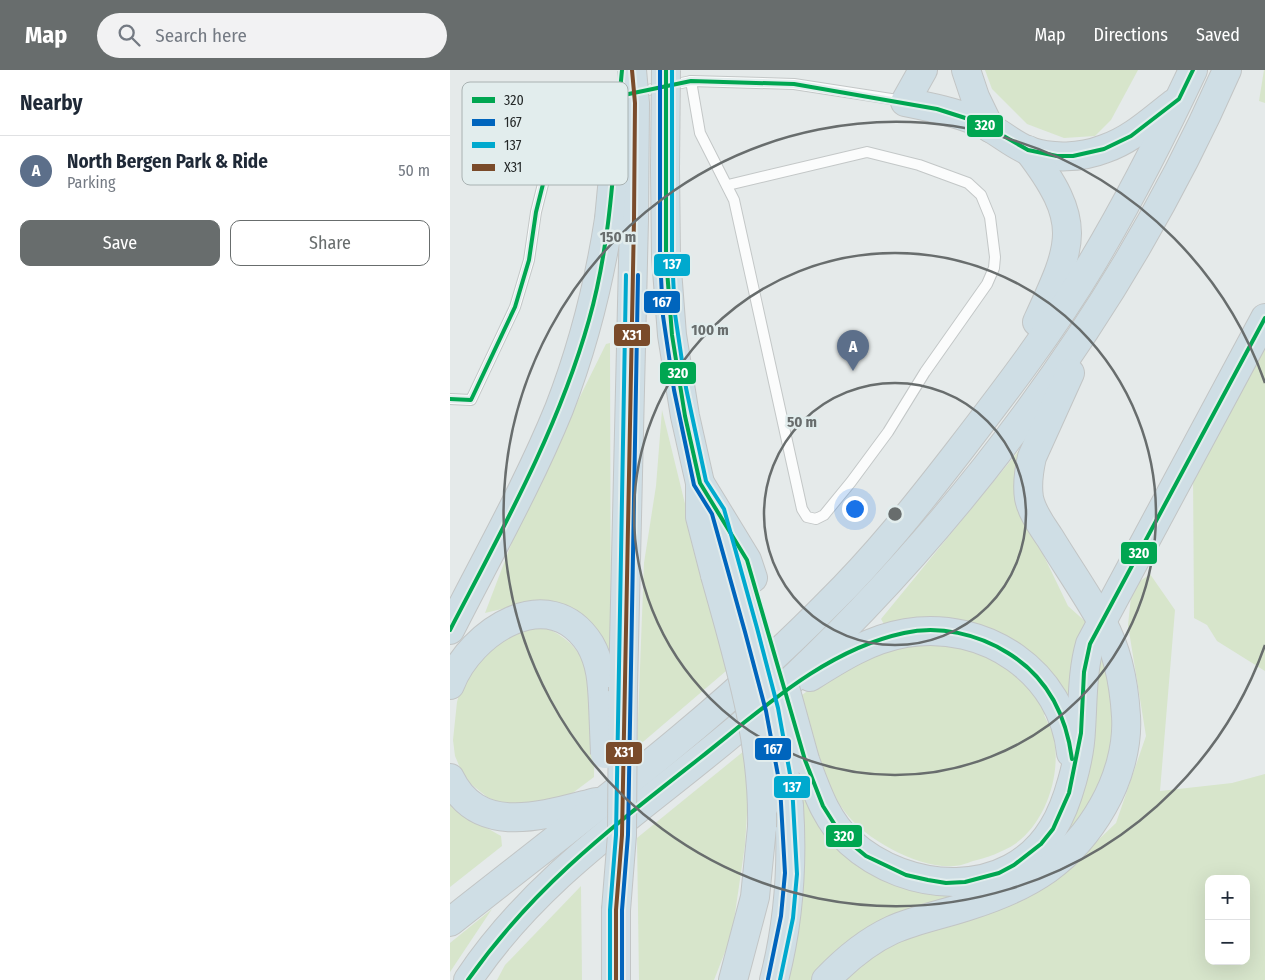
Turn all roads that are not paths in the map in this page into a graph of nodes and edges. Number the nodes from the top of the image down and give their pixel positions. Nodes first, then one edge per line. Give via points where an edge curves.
1 (632, 70) edge
2 (666, 70) edge
3 (923, 70) edge
4 (1193, 70) edge
5 (1227, 70) edge
6 (966, 71) edge
7 (691, 81) junction
8 (628, 94) edge
9 (1179, 99) junction
10 (914, 103) junction
11 (990, 128) junction
12 (1028, 150) junction
13 (628, 161) edge
14 (543, 185) edge
15 (616, 185) edge
16 (625, 185) edge
17 (728, 185) junction
18 (621, 219) junction
19 (1105, 300) junction
20 (1265, 318) edge
21 (1003, 396) junction
22 (450, 399) edge
23 (700, 483) junction
24 (734, 572) junction
25 (1102, 622) junction
26 (450, 630) edge
27 (450, 685) edge
28 (613, 695) junction
29 (758, 710) junction
30 (1073, 771) junction
31 (450, 778) edge
32 (602, 800) junction
33 (450, 922) edge
34 (468, 980) edge
35 (616, 980) edge
36 (733, 980) edge
37 (774, 980) edge
38 (826, 980) edge

1 - 13 highway, bridge via 635,103
2 - 23 highway, bridge via 665,220 669,315 685,416
3 - 10 highway
4 - 9 highway
5 - 19 highway via 1169,189
6 - 10 highway via 964,86 956,97 938,104
6 - 11 highway
7 - 8 lane
7 - 10 lane via 794,84
7 - 17 lane via 700,133
9 - 12 highway via 1131,136 1104,149 1065,156
9 - 21 highway via 1140,179 1091,264
10 - 11 highway via 968,118
11 - 12 highway
12 - 21 highway via 1046,173 1061,201 1068,243 1060,273
14 - 22 lane via 529,260 516,307 471,400
15 - 18 highway, bridge
16 - 18 highway, bridge
17 - 17 lane via 802,509 807,517 816,520 835,502 883,439 987,284 995,257 990,218 981,195 968,183 920,165 867,152
18 - 26 highway via 558,410
18 - 28 highway
19 - 25 highway via 1037,444 1029,484 1029,499 1034,512
19 - 29 highway via 1034,402 954,504 868,602
20 - 25 highway
21 - 32 highway via 908,516 827,606 711,713
23 - 24 highway via 718,511
23 - 24 highway via 700,517
24 - 30 highway, bridge via 823,806 835,826 866,856 906,875 946,883 999,873 1027,856 1053,829 1069,793
24 - 36 highway, bridge via 739,660 757,742 762,827 755,897
24 - 37 highway, bridge via 772,710 789,806 790,896
25 - 30 highway via 1086,657 1081,733
25 - 38 highway via 1122,674 1127,722 1118,774 1108,798 1084,835 1054,866 1036,878 972,905 892,930 856,952
27 - 28 highway via 464,658 495,629 515,619 547,616 566,623 584,636
28 - 35 highway, bridge via 622,835 616,910
29 - 30 highway via 865,645 904,633 956,632 1007,651 1047,686 1062,715
29 - 34 highway via 564,870 508,926
31 - 32 highway via 470,804 500,817 536,816
32 - 33 highway

